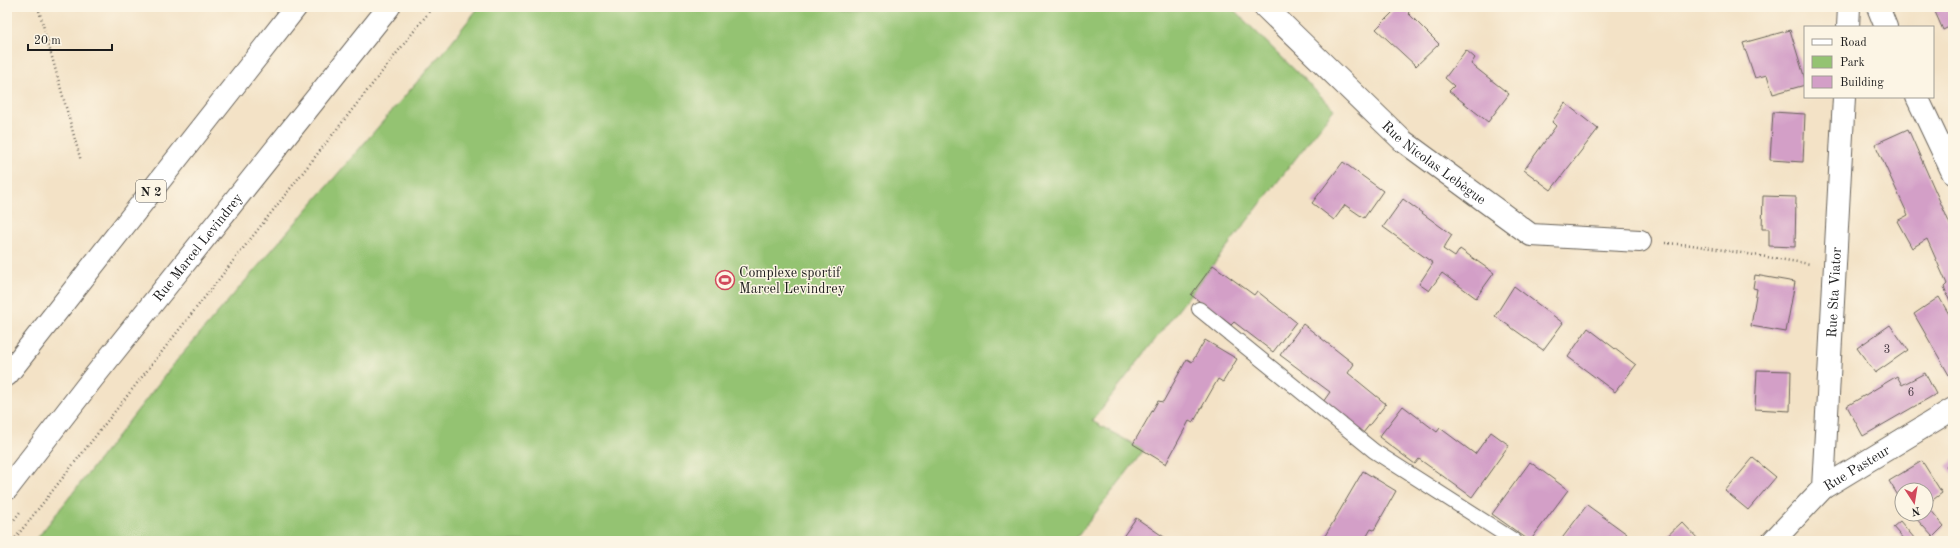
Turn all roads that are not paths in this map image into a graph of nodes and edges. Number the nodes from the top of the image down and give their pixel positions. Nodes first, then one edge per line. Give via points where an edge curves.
1 (296, 7) edge
2 (389, 7) edge
3 (1265, 7) edge
4 (1849, 7) edge
5 (1878, 7) edge
6 (1848, 26) edge
7 (1886, 26) edge
8 (1844, 98) edge
9 (1917, 98) edge
10 (1953, 173) edge
11 (1640, 241) road end
12 (1199, 308) dead end
13 (7, 375) edge
14 (1953, 410) edge
15 (1823, 488) junction
16 (7, 489) edge
17 (1515, 541) edge
18 (1773, 541) edge

1 - 13 street, N 2
2 - 16 street, Rue Marcel Levindrey
3 - 11 street, Rue Nicolas Lebègue via 1403,141 1531,235
4 - 6 street
5 - 7 street
8 - 15 street, Rue Sta Viator
9 - 10 street
12 - 17 lane via 1374,451
14 - 15 street, Rue Pasteur
15 - 18 street, Rue Pasteur

